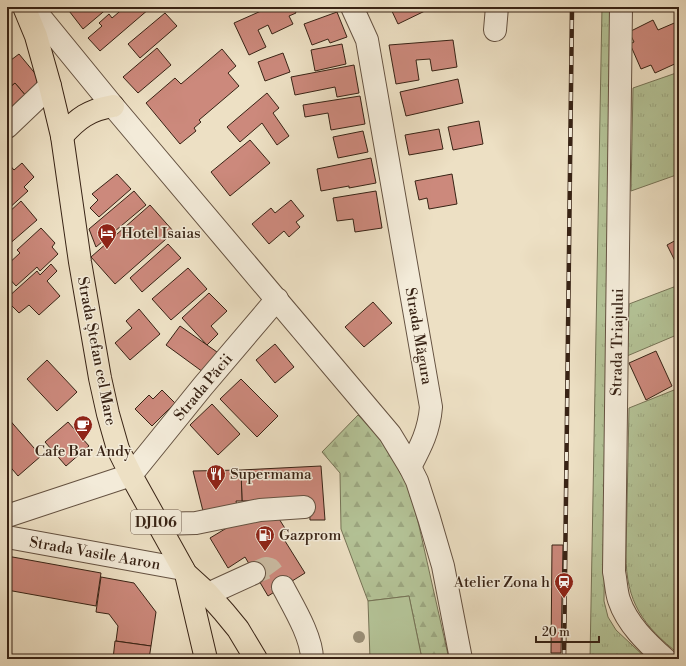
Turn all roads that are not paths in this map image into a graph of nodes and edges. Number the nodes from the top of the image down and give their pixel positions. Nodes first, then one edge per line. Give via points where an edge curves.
1 (24, 7) edge
2 (32, 7) edge
3 (352, 7) edge
4 (497, 7) edge
5 (621, 7) edge
6 (495, 30) dead end
7 (50, 86) junction
8 (113, 106) junction
9 (7, 127) edge
10 (62, 136) junction
11 (277, 299) junction
12 (410, 467) junction
13 (131, 475) junction
14 (304, 507) dead end
15 (7, 516) edge
16 (157, 524) junction
17 (7, 537) edge
18 (184, 571) junction
19 (254, 573) tunnel mouth
20 (283, 587) tunnel mouth
21 (208, 594) junction
22 (206, 659) edge
23 (256, 659) edge
24 (312, 659) edge
25 (461, 659) edge
26 (665, 659) edge

1 - 7 main road, Strada Ștefan cel Mare / DJ106 via 36,36
2 - 8 street
3 - 12 street, Strada Măgura via 367,40 431,407 430,424
4 - 6 street
5 - 26 street, Strada Triajului via 614,572 619,600 628,618 642,637
7 - 9 street
7 - 10 main road, Strada Ștefan cel Mare / DJ106
8 - 10 main road via 84,114
8 - 11 street
10 - 13 main road, Strada Ștefan cel Mare / DJ106 via 100,378 118,449
11 - 12 street via 390,434
11 - 13 street, Strada Păcii
12 - 25 street via 443,566
13 - 15 street
13 - 16 main road, Strada Ștefan cel Mare / DJ106
14 - 16 street via 260,510 196,523
16 - 18 main road, Strada Ștefan cel Mare / DJ106
17 - 18 street, Strada Vasile Aaron
18 - 21 main road, Strada Ștefan cel Mare / DJ106
18 - 22 main road, DJ106
19 - 21 street
20 - 24 street via 303,627
21 - 23 main road, Strada Ștefan cel Mare / DJ106 via 238,629

